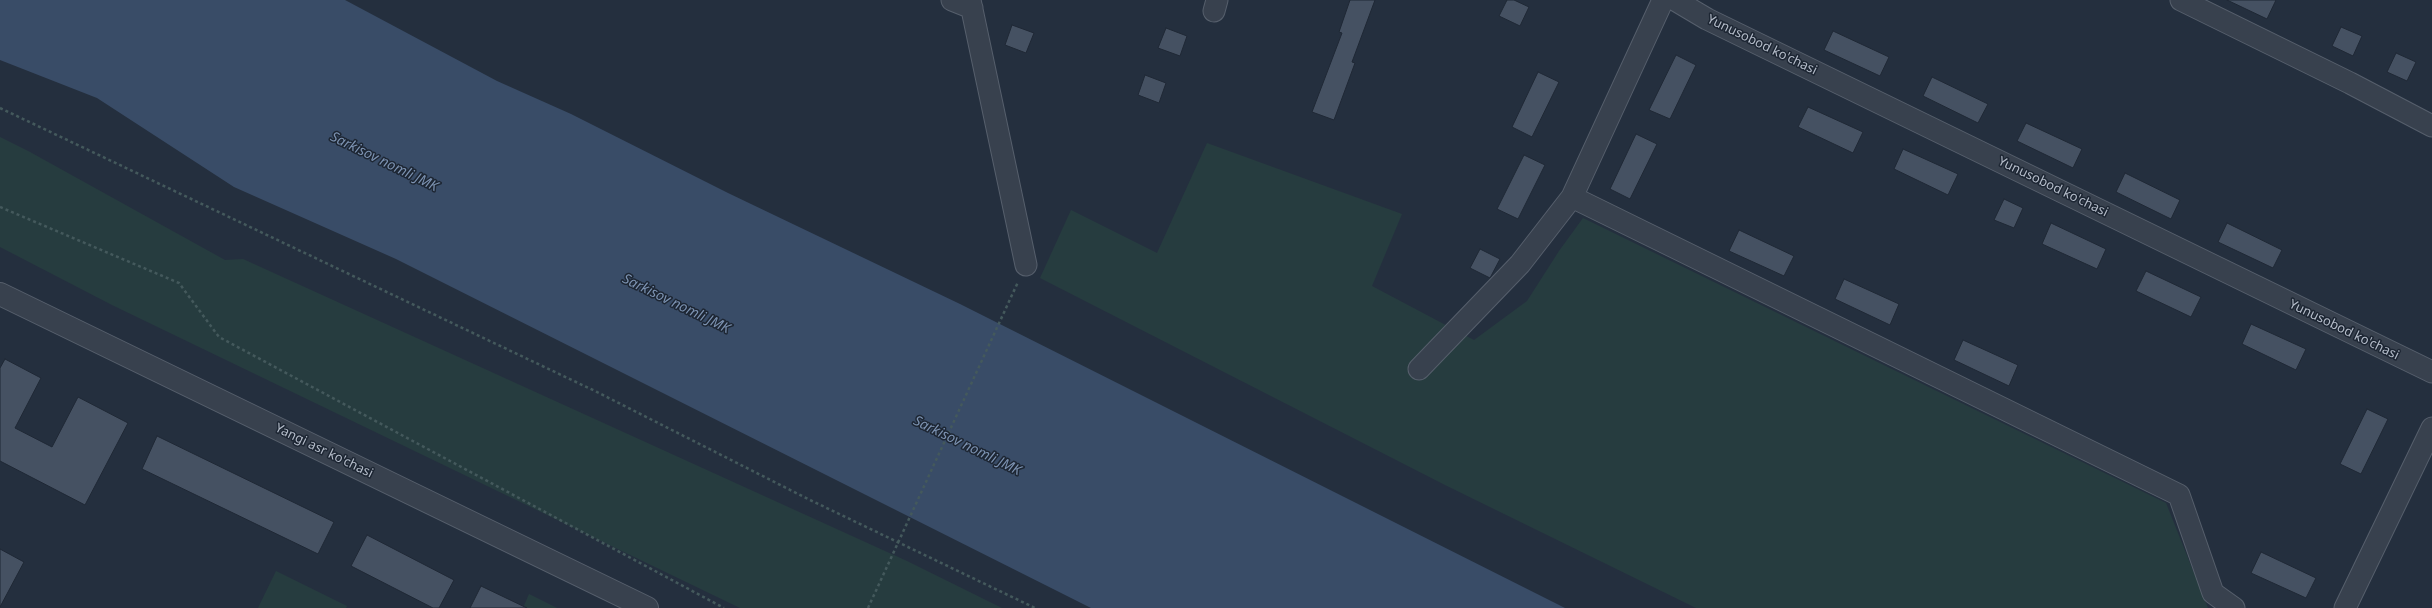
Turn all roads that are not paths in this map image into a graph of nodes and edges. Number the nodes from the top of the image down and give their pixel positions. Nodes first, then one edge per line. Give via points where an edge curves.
1 (952, 0) edge
2 (1663, 0) edge
3 (1675, 0) edge
4 (2181, 0) edge
5 (971, 4) edge
6 (2432, 126) edge
7 (1572, 197) junction
8 (1026, 265) road end
9 (0, 294) edge
10 (1419, 369) dead end
11 (2432, 372) edge
12 (2432, 428) edge
13 (647, 608) edge
14 (2234, 608) edge
15 (2345, 608) edge

1 - 5 street
2 - 7 street
3 - 11 street, Yunusobod ko'chasi via 1707,19
4 - 6 street
5 - 8 street
7 - 10 street via 1520,264
7 - 14 street via 2179,495 2213,593
9 - 13 street, Yangi asr ko'chasi
12 - 15 street

